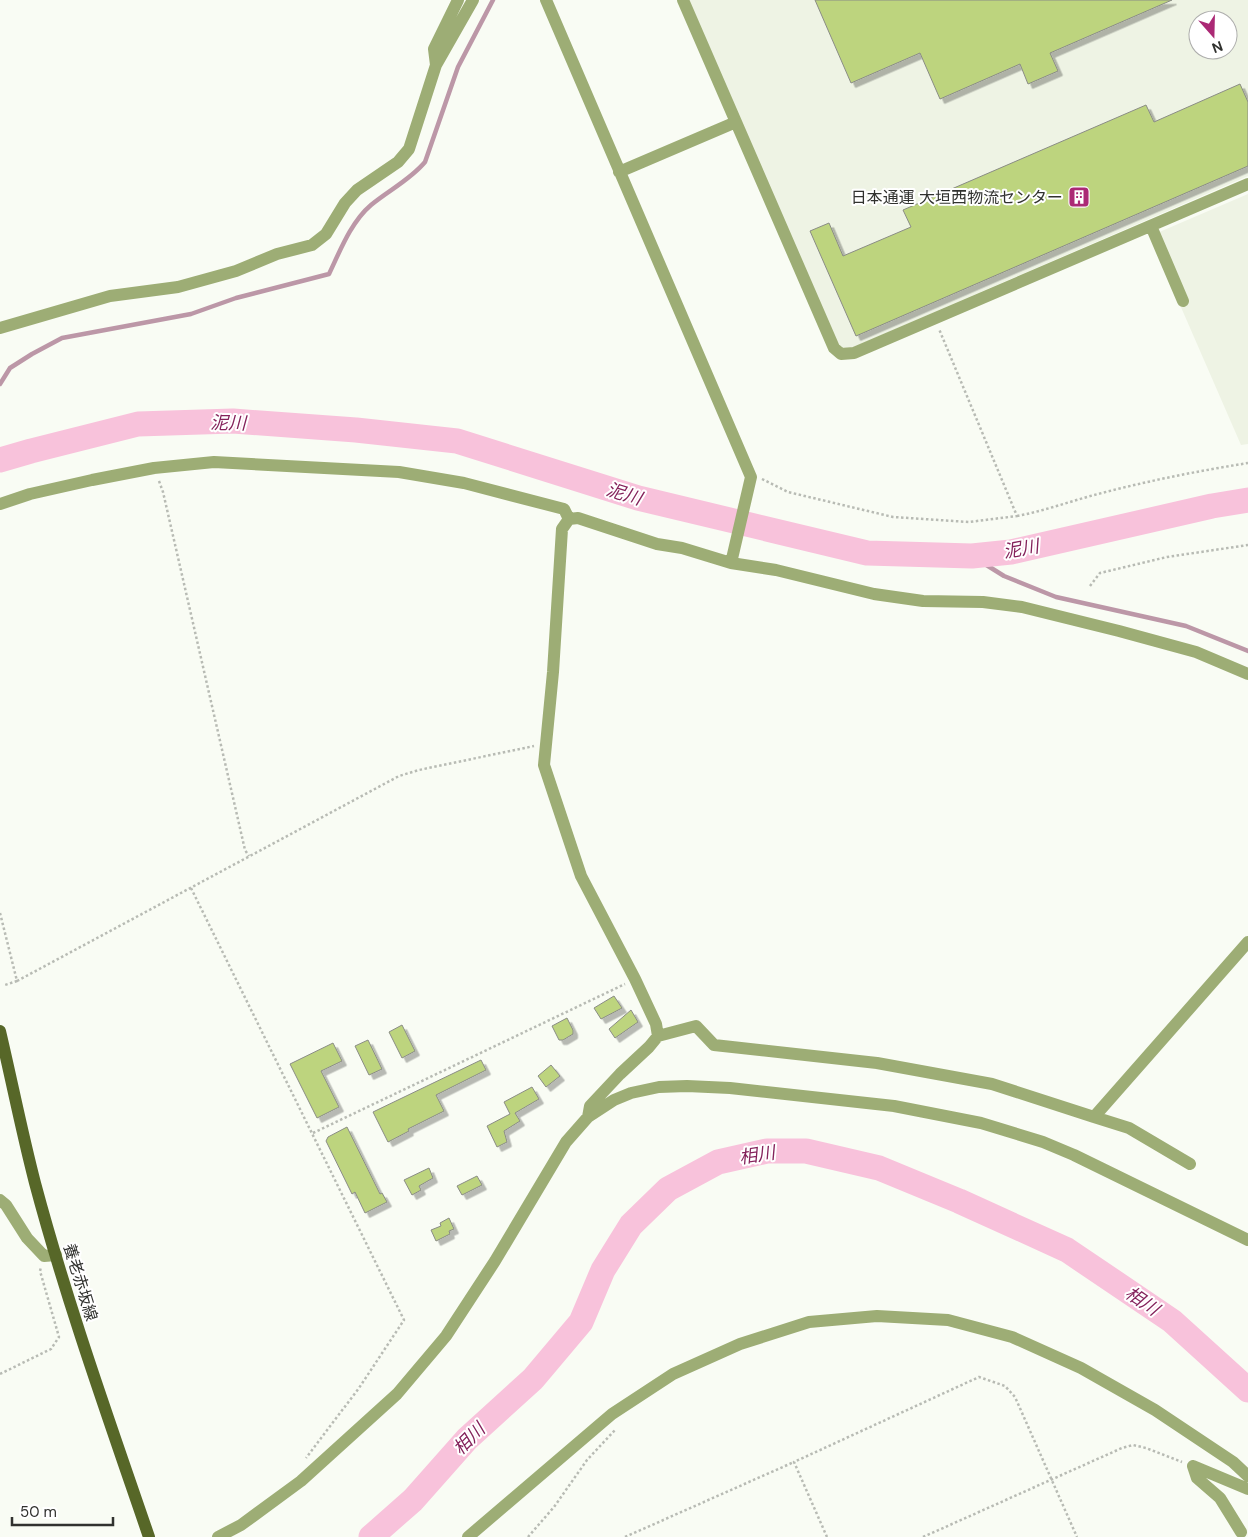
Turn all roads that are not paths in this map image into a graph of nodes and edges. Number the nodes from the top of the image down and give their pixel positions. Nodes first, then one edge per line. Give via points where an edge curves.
1 (458, 0) edge
2 (473, 0) edge
3 (546, 0) edge
4 (683, 0) edge
5 (436, 65) junction
6 (736, 122) junction
7 (619, 172) junction
8 (1248, 184) edge
9 (1150, 226) junction
10 (1183, 301) dead end
11 (0, 328) edge
12 (0, 504) edge
13 (569, 519) junction
14 (732, 558) junction
15 (1248, 674) edge
16 (1246, 948) edge
17 (0, 1031) edge
18 (658, 1036) junction
19 (588, 1117) junction
20 (1094, 1117) junction
21 (1190, 1164) dead end
22 (0, 1200) edge
23 (1248, 1240) edge
24 (50, 1256) junction
25 (1248, 1476) edge
26 (1248, 1489) edge
27 (1241, 1532) dead end
28 (149, 1537) edge
29 (218, 1537) edge
30 (468, 1537) edge

1 - 5 street via 434,49
2 - 5 street
3 - 7 street
4 - 6 street
5 - 11 street via 409,148 398,162 357,190 326,234 312,245 277,254 236,271 178,286 110,296
6 - 7 street
6 - 9 street via 834,348 842,354 854,353
7 - 14 street via 750,480
8 - 9 street
9 - 10 street
12 - 13 street via 30,494 154,468 214,462 399,472 464,483 564,510
13 - 14 street via 578,518 657,544
13 - 18 street via 562,529 544,765 581,876 636,979
14 - 15 street via 884,595 923,601 983,602 1022,607 1196,652
16 - 20 street
17 - 24 main road, 養老赤坂線
18 - 19 street via 590,1106
18 - 20 street via 696,1026 714,1045 877,1063 992,1084
19 - 23 street via 614,1100 659,1086 730,1088 894,1106 981,1123 1043,1142 1074,1154
19 - 29 street via 566,1142 446,1336 397,1394 301,1481
20 - 21 street via 1129,1128
22 - 24 street via 27,1238
24 - 28 main road, 養老赤坂線
25 - 30 street via 1233,1462 1155,1410 1081,1368 1012,1337 948,1320 877,1316 809,1322 740,1344 673,1374 612,1414
26 - 27 street via 1193,1466 1197,1478 1220,1498

